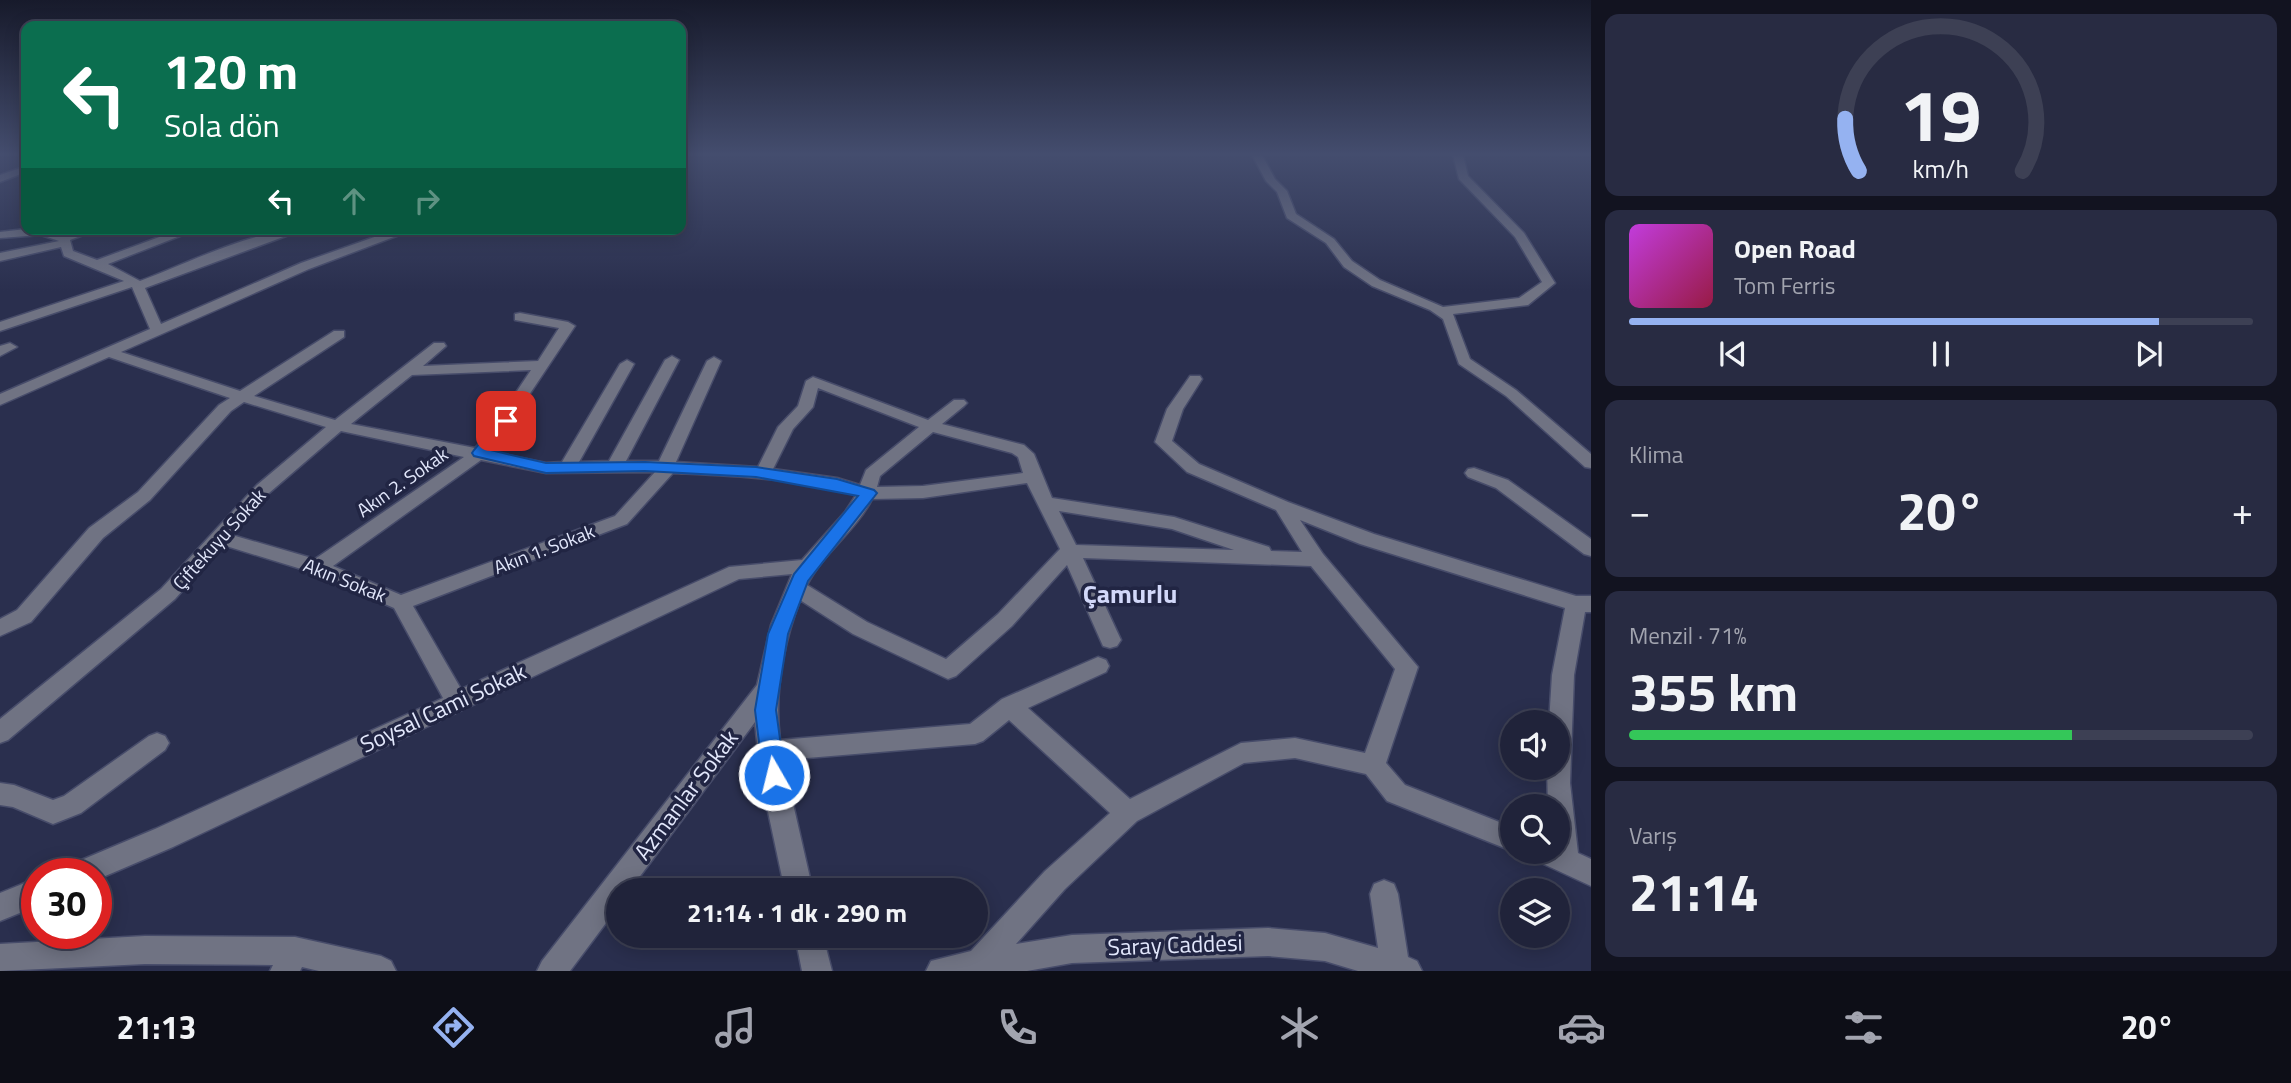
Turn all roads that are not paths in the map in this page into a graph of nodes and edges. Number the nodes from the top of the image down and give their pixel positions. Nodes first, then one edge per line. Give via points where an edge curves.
1 (1285, 200) edge
2 (1486, 200) edge
3 (21, 233) edge
4 (0, 235) edge
5 (49, 235) edge
6 (77, 235) edge
7 (176, 235) edge
8 (260, 235) edge
9 (392, 235) edge
10 (64, 240) junction
11 (0, 257) edge
12 (95, 265) junction
13 (136, 284) junction
14 (1441, 311) junction
15 (520, 317) dead end
16 (0, 327) edge
17 (158, 329) junction
18 (339, 334) dead end
19 (439, 346) dead end
20 (107, 352) junction
21 (672, 360) dead end
22 (714, 361) dead end
23 (627, 364) dead end
24 (542, 365) junction
25 (409, 370) junction
26 (1195, 379) dead end
27 (240, 397) junction
28 (0, 400) edge
29 (959, 403) dead end
30 (338, 426) junction
31 (930, 426) junction
32 (480, 453) junction
33 (1591, 463) edge
34 (614, 467) junction
35 (667, 467) junction
36 (567, 468) junction
37 (763, 473) junction
38 (1474, 473) dead end
39 (1033, 477) junction
40 (869, 493) junction
41 (1046, 503) junction
42 (1282, 506) junction
43 (221, 538) junction
44 (1591, 549) edge
45 (1070, 551) junction
46 (1278, 558) junction
47 (1316, 559) junction
48 (810, 566) junction
49 (318, 567) junction
50 (797, 587) junction
51 (401, 603) junction
52 (1583, 604) edge
53 (0, 628) edge
54 (1110, 640) dead end
55 (1098, 666) dead end
56 (770, 685) junction
57 (457, 702) junction
58 (1010, 706) junction
59 (0, 733) edge
60 (157, 743) dead end
61 (771, 751) junction
62 (1373, 765) junction
63 (0, 794) edge
64 (1558, 794) edge
65 (1129, 813) junction
66 (1500, 834) edge
67 (112, 860) edge
68 (1570, 863) edge
69 (1591, 873) edge
70 (796, 878) edge
71 (1384, 894) dead end
72 (21, 898) edge
73 (0, 907) edge
74 (812, 948) edge
75 (0, 958) edge
76 (290, 961) edge
77 (980, 962) junction
78 (1401, 970) edge
79 (381, 971) edge
80 (552, 971) edge
81 (817, 971) edge
82 (942, 971) edge

1 - 14 street via 1291,216 1331,241 1348,264 1376,283
2 - 14 street via 1520,235 1549,283 1523,302
3 - 4 street
5 - 10 street
6 - 10 street
7 - 12 street
8 - 13 street
9 - 17 street via 305,266
10 - 11 street
10 - 12 street via 68,253
12 - 13 street
13 - 16 street
13 - 17 street via 146,299 149,321
14 - 33 street via 1448,317 1464,361 1511,393
15 - 24 street, Akın 2. Sokak via 568,326
17 - 20 street
18 - 27 street
19 - 25 street, Çiftekuyu Sokak
20 - 27 street
20 - 28 street
21 - 34 street
22 - 35 street, Akın 1. Sokak
23 - 36 street
24 - 25 street
24 - 32 street, Akın 2. Sokak
25 - 30 street, Çiftekuyu Sokak
26 - 42 street via 1175,409 1163,442 1193,468
27 - 30 street
27 - 53 street via 144,496 96,533 24,616
29 - 31 street
30 - 32 street
30 - 43 street, Çiftekuyu Sokak via 263,489
31 - 37 street via 813,381 805,407 786,427
31 - 39 street via 1018,449 1026,454
31 - 40 street via 872,474
32 - 36 street via 546,468
32 - 49 street, Akın 2. Sokak
34 - 35 street
34 - 36 street
35 - 37 street
35 - 51 street, Akın 1. Sokak via 621,520
37 - 40 street
38 - 44 street via 1502,484
39 - 40 street via 923,492
39 - 41 street
40 - 48 street
41 - 45 street
41 - 46 street via 1174,523
42 - 47 street
42 - 52 street via 1367,539
43 - 49 street, Akın Sokak
43 - 59 street, Çiftekuyu Sokak via 168,594
45 - 46 street
45 - 50 street via 1005,620 948,670 860,628
45 - 54 street
46 - 47 street
47 - 62 street via 1407,667
48 - 50 street
48 - 57 street, Soysal Cami Sokak via 736,572
49 - 51 street, Akın Sokak
50 - 56 street via 778,634
51 - 57 street, Akın Sokak
52 - 64 street via 1563,675
55 - 58 street
56 - 61 street via 766,710
56 - 80 street, Azmanlar Sokak
57 - 67 street, Soysal Cami Sokak
58 - 61 street via 975,734
58 - 65 street
60 - 63 street via 72,806 53,812
61 - 70 street
62 - 65 street via 1295,748 1241,752
62 - 66 street via 1396,793
65 - 77 street via 1055,880
68 - 69 street
71 - 78 street
72 - 73 street
74 - 81 street
75 - 76 street via 145,950
76 - 79 street
77 - 78 street, Saray Caddesi via 1072,949 1268,942 1325,947
77 - 82 street, Saray Caddesi

